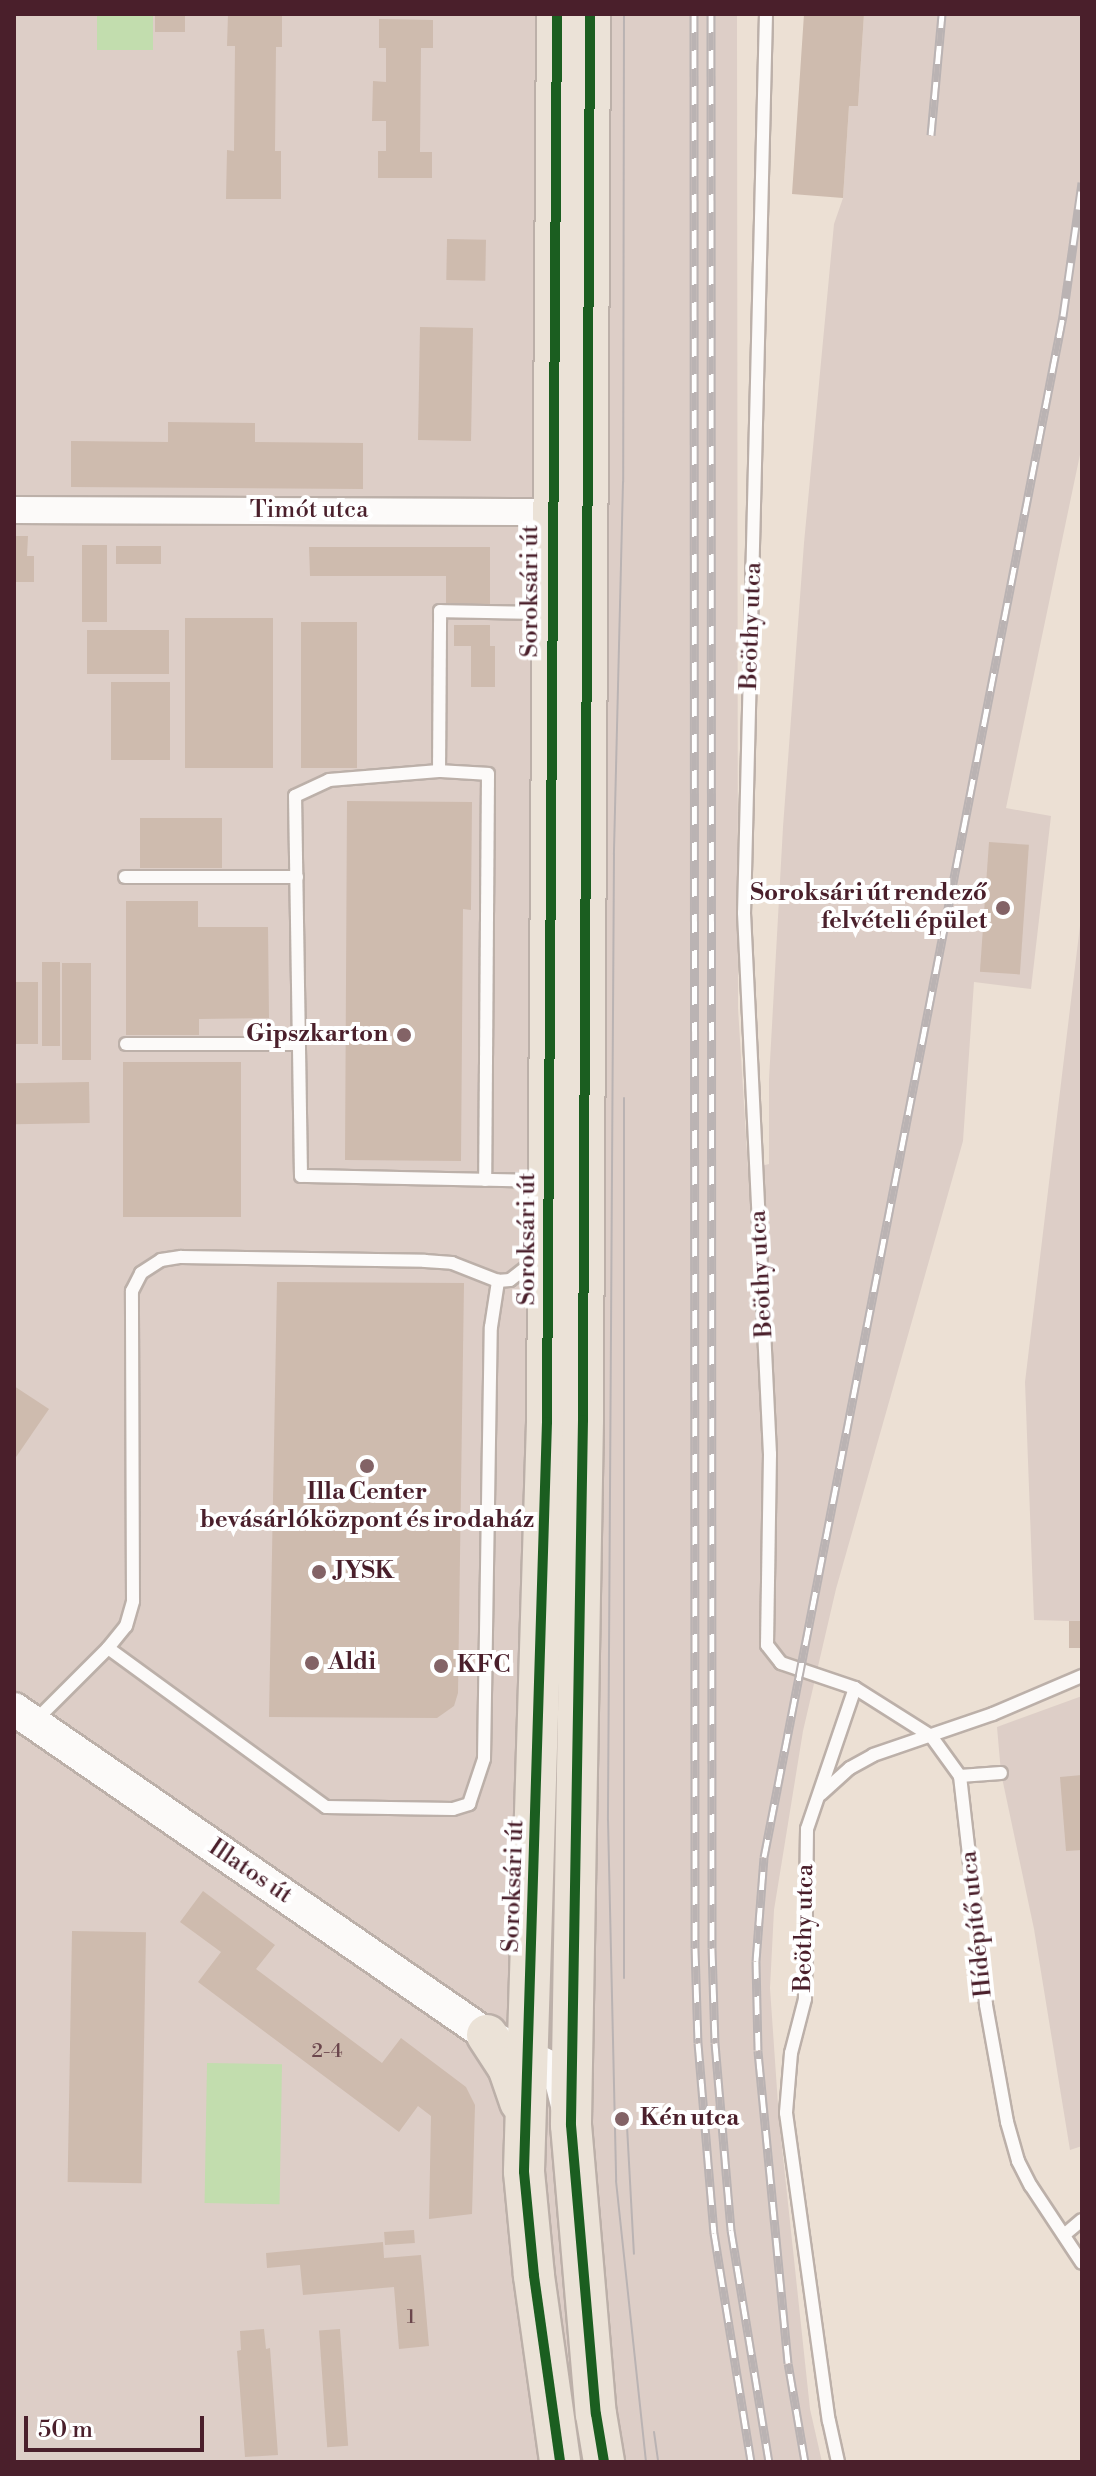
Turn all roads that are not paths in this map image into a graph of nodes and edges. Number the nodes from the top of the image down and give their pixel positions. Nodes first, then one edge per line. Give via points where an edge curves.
1 (557, 14) edge
2 (590, 14) edge
3 (766, 14) edge
4 (590, 479) junction
5 (14, 510) edge
6 (551, 512) junction
7 (551, 613) junction
8 (439, 771) junction
9 (125, 877) dead end
10 (297, 877) junction
11 (126, 1044) dead end
12 (299, 1044) junction
13 (485, 1180) junction
14 (548, 1181) junction
15 (548, 1244) junction
16 (498, 1281) junction
17 (108, 1648) junction
18 (1082, 1676) edge
19 (855, 1688) junction
20 (24, 1716) edge
21 (931, 1736) junction
22 (1001, 1773) dead end
23 (960, 1776) junction
24 (814, 1803) junction
25 (572, 2006) junction
26 (487, 2035) junction
27 (526, 2041) junction
28 (525, 2117) junction
29 (571, 2125) junction
30 (1082, 2220) edge
31 (1064, 2235) junction
32 (1082, 2263) edge
33 (596, 2414) junction
34 (560, 2462) edge
35 (572, 2462) edge
36 (604, 2462) edge
37 (838, 2462) edge

1 - 6 main road, Soroksári út
2 - 4 main road
3 - 19 lane, Beöthy utca via 744,913 770,1454 766,1637 772,1656 781,1663
4 - 6 street via 574,502
4 - 25 main road via 583,1420
5 - 6 street, Timót utca
6 - 7 main road, Soroksári út
7 - 8 lane via 440,611
7 - 14 main road, Soroksári út
8 - 10 lane via 329,780 295,796
8 - 13 lane via 488,774
9 - 10 lane
10 - 12 lane
11 - 12 lane
12 - 13 lane via 301,1176
13 - 14 lane
14 - 15 main road, Soroksári út
15 - 16 lane via 525,1271
15 - 27 main road, Soroksári út via 543,1636
16 - 17 lane via 452,1263 425,1261 181,1257 161,1260 141,1273 132,1291 133,1601 126,1626
16 - 17 lane via 491,1327 484,1759 469,1804 453,1809 326,1807
17 - 20 lane via 56,1697
18 - 21 lane
19 - 21 lane
19 - 24 lane, Beöthy utca
20 - 26 street, Illatos út
21 - 23 lane, Hídépítő utca
21 - 24 lane via 873,1755 829,1784
22 - 23 lane
23 - 31 lane, Hídépítő utca via 986,2005 1007,2122 1018,2161
24 - 37 lane, Beöthy utca via 805,1856 805,1999 791,2053 786,2113
25 - 27 street
25 - 29 main road
26 - 27 street, Illatos út
26 - 28 main road via 508,2067
27 - 28 main road, Soroksári út
27 - 29 street, Illatos út via 561,2081
28 - 34 main road, Soroksári út via 524,2172 534,2276
29 - 33 main road
30 - 31 lane
31 - 32 lane, Hídépítő utca
33 - 35 street
33 - 36 main road

